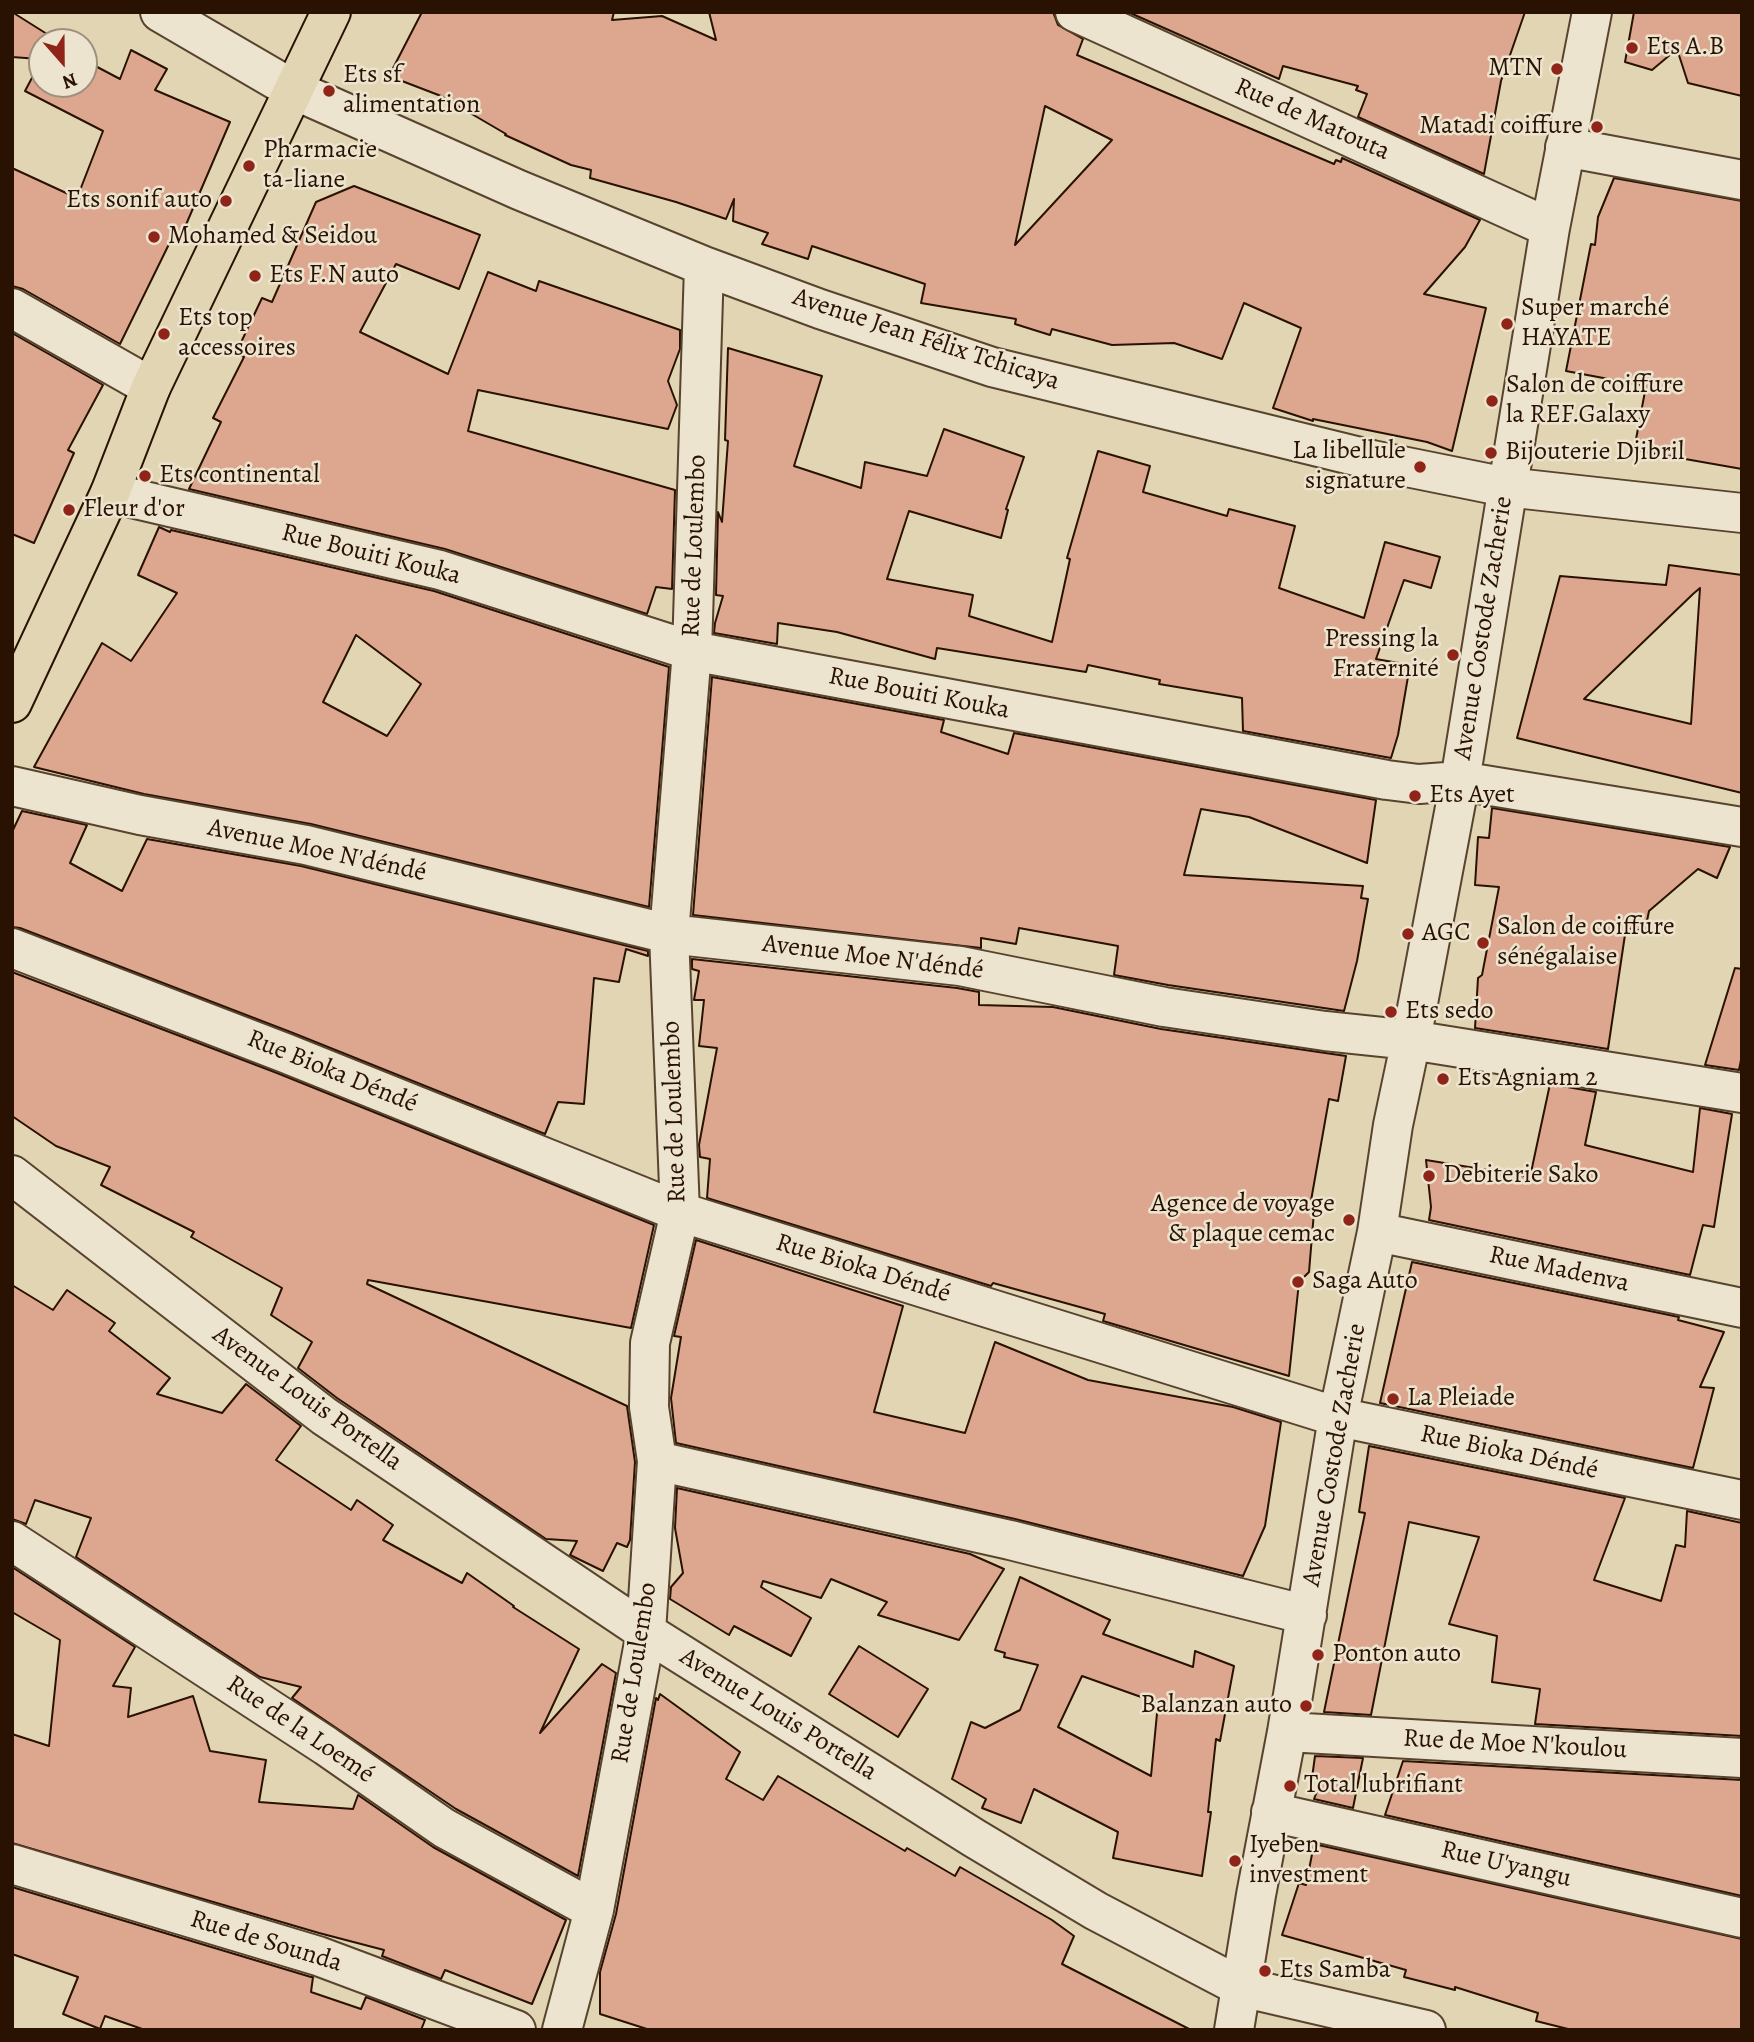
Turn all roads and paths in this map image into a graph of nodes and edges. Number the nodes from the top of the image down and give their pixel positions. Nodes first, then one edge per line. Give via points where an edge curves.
1 (160, 12) edge
2 (331, 12) edge
3 (1074, 12) edge
4 (1592, 12) edge
5 (292, 89) junction
6 (1565, 147) junction
7 (1742, 180) edge
8 (1550, 228) junction
9 (704, 266) junction
10 (12, 308) edge
11 (151, 387) junction
12 (1506, 487) junction
13 (110, 493) junction
14 (1742, 513) edge
15 (692, 651) junction
16 (12, 703) edge
17 (1460, 781) junction
18 (12, 786) edge
19 (1742, 827) edge
20 (669, 934) junction
21 (12, 948) edge
22 (1411, 1040) junction
23 (1742, 1093) edge
24 (12, 1175) edge
25 (680, 1212) junction
26 (1377, 1232) junction
27 (1742, 1308) edge
28 (1338, 1417) junction
29 (657, 1461) junction
30 (1742, 1500) edge
31 (12, 1541) edge
32 (1307, 1615) junction
33 (646, 1632) junction
34 (1287, 1732) junction
35 (1742, 1758) edge
36 (1271, 1812) junction
37 (12, 1864) edge
38 (594, 1910) junction
39 (1742, 1917) edge
40 (1241, 1987) junction
41 (516, 2030) edge
42 (562, 2030) edge
43 (1234, 2030) edge
44 (1426, 2030) edge

1 - 5 street, Avenue Jean Félix Tchicaya
2 - 5 main road
3 - 8 street, Rue de Matouta
4 - 6 street, Avenue Costode Zacherie
5 - 9 street, Avenue Jean Félix Tchicaya
5 - 11 main road
6 - 7 street
6 - 8 street, Avenue Costode Zacherie
8 - 12 street, Avenue Costode Zacherie
9 - 12 street, Avenue Jean Félix Tchicaya via 992,367 1372,460
9 - 15 street, Rue de Loulembo
10 - 11 street
11 - 13 main road
12 - 14 street, Avenue Jean Félix Tchicaya
12 - 17 street, Avenue Costode Zacherie
13 - 15 street, Rue Bouiti Kouka via 440,570
13 - 16 main road
15 - 17 street, Rue Bouiti Kouka via 1387,780 1419,784
15 - 20 street, Rue de Loulembo
17 - 19 street, Rue Bouiti Kouka
17 - 22 street, Avenue Costode Zacherie
18 - 20 street, Avenue Moe N'déndé via 306,845
20 - 22 street, Avenue Moe N'déndé via 960,966 1164,1007
20 - 25 street, Rue de Loulembo
21 - 25 street, Rue Bioka Déndé
22 - 23 street, Avenue Moe N'déndé
22 - 26 street, Avenue Costode Zacherie
24 - 33 street, Avenue Louis Portella via 324,1416
25 - 28 street, Rue Bioka Déndé
25 - 29 street, Rue de Loulembo via 650,1343 649,1407
26 - 27 street, Rue Madenva
26 - 28 street, Avenue Costode Zacherie
28 - 30 street, Rue Bioka Déndé
28 - 32 street, Avenue Costode Zacherie
29 - 32 street via 1010,1541
29 - 33 street, Rue de Loulembo
31 - 38 street, Rue de la Loemé via 444,1828
32 - 34 street, Avenue Costode Zacherie
33 - 38 street, Rue de Loulembo
33 - 40 street, Avenue Louis Portella via 985,1845
34 - 35 street, Rue de Moe N'koulou
34 - 36 street, Avenue Costode Zacherie
36 - 39 street, Rue U'yangu
36 - 40 street, Avenue Costode Zacherie
37 - 41 street, Rue de Sounda via 318,1956
38 - 42 street, Rue de Loulembo
40 - 43 street, Avenue Costode Zacherie
40 - 44 street, Avenue Louis Portella

